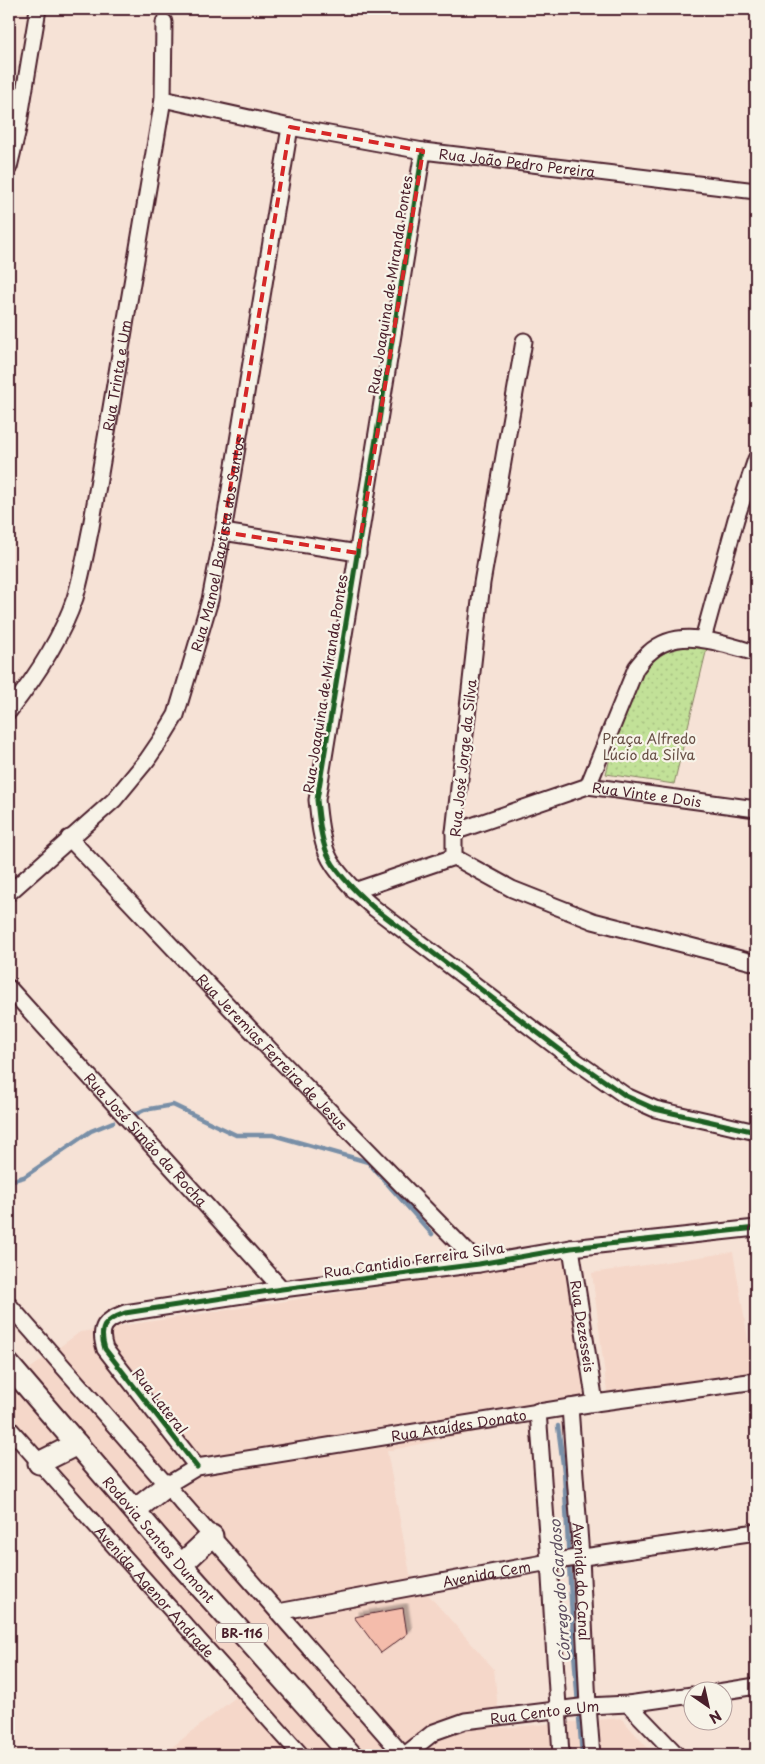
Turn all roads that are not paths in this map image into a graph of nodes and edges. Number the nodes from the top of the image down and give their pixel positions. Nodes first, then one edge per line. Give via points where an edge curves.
1 (38, 9) edge
2 (164, 22) dead end
3 (163, 99) junction
4 (290, 127) junction
5 (423, 151) junction
6 (9, 168) edge
7 (756, 191) edge
8 (524, 341) dead end
9 (756, 459) edge
10 (223, 532) junction
11 (358, 553) junction
12 (703, 639) junction
13 (756, 653) edge
14 (9, 711) edge
15 (588, 786) junction
16 (756, 809) edge
17 (454, 832) junction
18 (69, 838) junction
19 (454, 857) junction
20 (354, 891) junction
21 (9, 893) edge
22 (756, 963) edge
23 (9, 988) edge
24 (756, 1132) edge
25 (756, 1228) edge
26 (571, 1248) junction
27 (479, 1264) junction
28 (282, 1289) junction
29 (9, 1305) edge
30 (105, 1349) joint
31 (9, 1366) edge
32 (756, 1381) edge
33 (595, 1403) junction
34 (570, 1407) junction
35 (538, 1411) junction
36 (9, 1428) edge
37 (77, 1444) junction
38 (38, 1463) junction
39 (197, 1467) junction
40 (167, 1485) junction
41 (135, 1510) junction
42 (756, 1532) edge
43 (212, 1536) junction
44 (581, 1557) junction
45 (549, 1562) junction
46 (182, 1565) junction
47 (278, 1612) junction
48 (756, 1686) edge
49 (732, 1690) edge
50 (682, 1696) edge
51 (628, 1704) junction
52 (588, 1706) junction
53 (558, 1710) junction
54 (296, 1750) edge
55 (351, 1755) edge
56 (404, 1755) edge
57 (561, 1755) edge
58 (592, 1755) edge
59 (677, 1755) edge

1 - 6 street
2 - 3 street, Rua Trinta e Um
3 - 4 street, Rua João Pedro Pereira
3 - 14 street, Rua Trinta e Um via 82,571 74,600 54,642
4 - 5 street, Rua João Pedro Pereira
4 - 10 street, Rua Manoel Baptista dos Santos
5 - 7 street, Rua João Pedro Pereira
5 - 11 street, Rua Joaquina de Miranda Pontes
8 - 17 street, Rua José Jorge da Silva via 482,583
9 - 12 street
10 - 11 street
10 - 18 street, Rua Manoel Baptista dos Santos via 210,600 176,715 114,800
11 - 20 street, Rua Joaquina de Miranda Pontes via 317,800 327,854
12 - 13 street
12 - 15 street via 675,639 662,644 648,653 636,668
15 - 16 street, Rua Vinte e Dois
15 - 17 street, Rua Vinte e Dois
17 - 19 street, Rua José Jorge da Silva
18 - 21 street, Rua Manoel Baptista dos Santos
18 - 27 street, Rua Jeremias Ferreira de Jesus
19 - 20 street
19 - 22 street, Rua José Jorge da Silva via 512,889 593,921
20 - 24 street, Rua Joaquina de Miranda Pontes via 563,1052 626,1096 655,1109
23 - 28 street, Rua José Simão da Rocha
25 - 26 street, Rua Cantidio Ferreira Silva
26 - 27 street, Rua Cantidio Ferreira Silva
26 - 33 street, Rua Dezesseis
27 - 28 street, Rua Cantidio Ferreira Silva
28 - 30 street, Rua Cantidio Ferreira Silva via 125,1313 112,1318 103,1327 101,1337
29 - 40 street
30 - 39 street, Rua Lateral
31 - 37 highway, Rodovia Santos Dumont / BR-116
32 - 33 street, Rua Ataídes Donato
33 - 34 street, Rua Ataídes Donato
34 - 35 street, Rua Ataídes Donato
34 - 44 street, Avenida do Canal
35 - 39 street, Rua Ataídes Donato
35 - 45 street
36 - 38 street, Avenida Agenor Andrade
37 - 38 highway
37 - 41 highway, Rodovia Santos Dumont / BR-116
38 - 54 street, Avenida Agenor Andrade
39 - 40 street, Rua Ataídes Donato
40 - 41 highway
40 - 43 street
41 - 46 highway, Rodovia Santos Dumont / BR-116
42 - 44 street, Avenida Cem
43 - 46 highway
43 - 47 street
44 - 45 street, Avenida Cem
44 - 52 street, Avenida do Canal
45 - 47 street, Avenida Cem
45 - 53 street
46 - 55 highway, Rodovia Santos Dumont / BR-116
47 - 56 street
48 - 49 street
50 - 51 street, Rua Cento e Um
51 - 52 street, Rua Cento e Um
51 - 59 street
52 - 53 street, Rua Cento e Um
52 - 58 street, Avenida do Canal
53 - 56 street, Rua Cento e Um via 466,1721 434,1732
53 - 57 street

